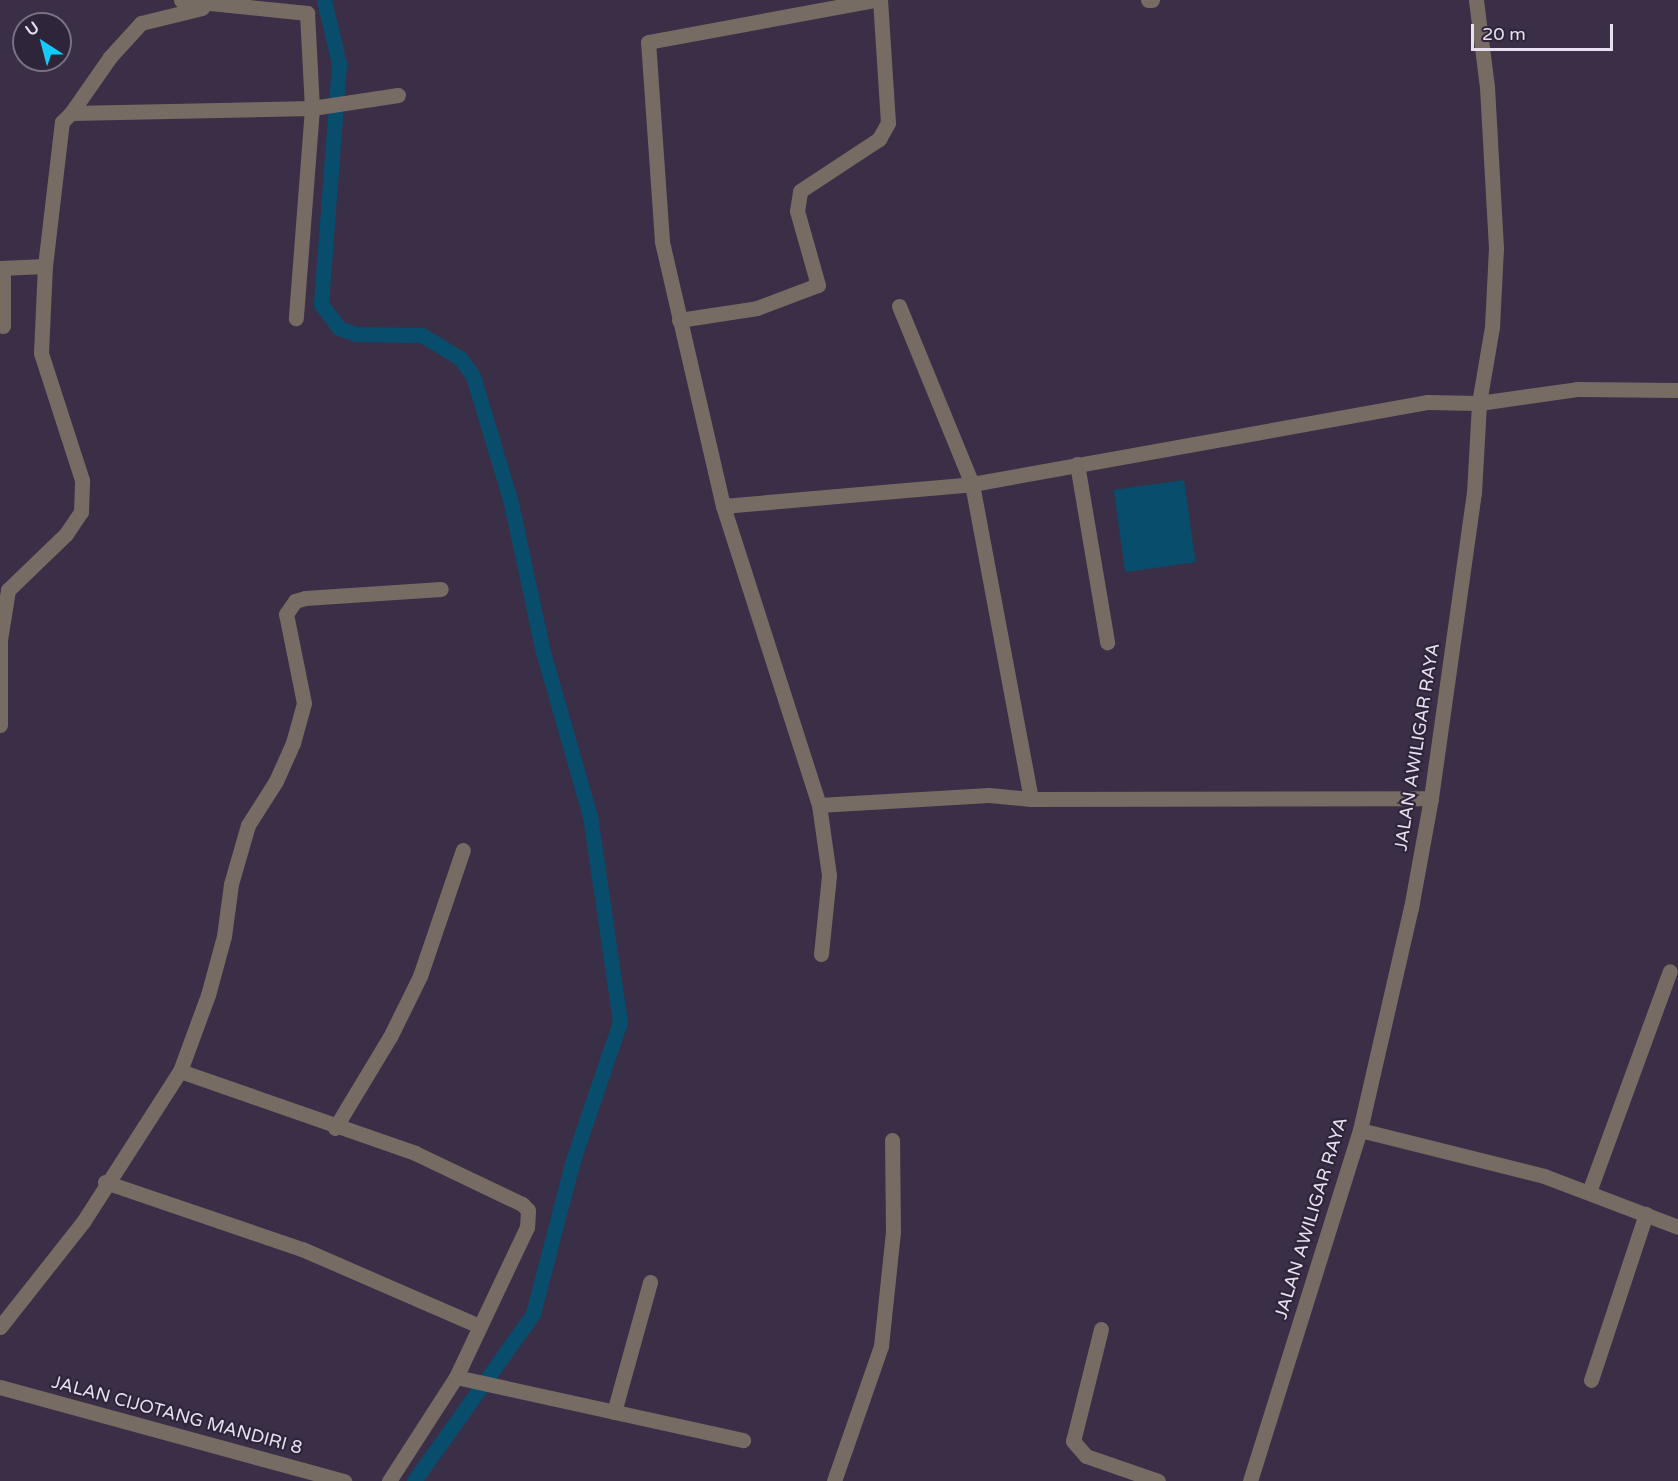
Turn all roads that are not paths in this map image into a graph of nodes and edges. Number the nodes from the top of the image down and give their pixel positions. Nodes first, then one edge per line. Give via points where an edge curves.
1 (181, 0) edge
2 (875, 0) edge
3 (880, 0) edge
4 (1476, 0) edge
5 (218, 3) edge
6 (398, 95) dead end
7 (312, 108) junction
8 (71, 113) junction
9 (45, 266) junction
10 (2, 268) edge
11 (899, 306) dead end
12 (296, 318) dead end
13 (679, 320) junction
14 (3, 326) dead end
15 (1678, 390) edge
16 (1479, 403) junction
17 (1077, 464) junction
18 (972, 484) junction
19 (723, 506) junction
20 (441, 589) dead end
21 (1107, 642) dead end
22 (1, 718) edge
23 (1431, 798) junction
24 (1031, 799) junction
25 (819, 805) junction
26 (463, 850) dead end
27 (821, 954) dead end
28 (1670, 971) dead end
29 (180, 1071) junction
30 (335, 1128) junction
31 (1360, 1130) junction
32 (892, 1140) dead end
33 (105, 1182) junction
34 (1589, 1192) junction
35 (1646, 1214) junction
36 (1678, 1227) edge
37 (650, 1282) dead end
38 (477, 1325) junction
39 (0, 1327) edge
40 (1101, 1329) dead end
41 (456, 1377) junction
42 (1591, 1380) dead end
43 (0, 1387) edge
44 (614, 1412) junction
45 (743, 1440) dead end
46 (344, 1481) edge
47 (389, 1481) edge
48 (834, 1481) edge
49 (1158, 1481) edge
50 (1250, 1481) edge

1 - 5 street
2 - 13 street via 648,42 662,241
3 - 13 street via 888,123 879,139 800,191 798,211 818,285 757,308
4 - 16 street, JALAN AWILIGAR RAYA via 1487,87 1496,248 1492,327
5 - 7 street via 307,13
5 - 8 street via 141,23 110,57
6 - 7 street
7 - 8 street
7 - 12 street
8 - 9 street via 62,122 58,135
9 - 10 street
9 - 22 street via 41,353 82,480 81,512 66,534 8,590 0,640
10 - 14 street
11 - 18 street
13 - 19 street
15 - 16 street via 1577,389
16 - 17 street via 1427,402
16 - 23 street, JALAN AWILIGAR RAYA via 1474,493
17 - 18 street
17 - 21 street
18 - 19 street
18 - 24 street
19 - 25 street
20 - 29 street via 305,598 295,601 286,614 304,703 280,771 248,825 231,884 224,936 208,995
23 - 24 street
23 - 31 street, JALAN AWILIGAR RAYA via 1411,908
24 - 25 street via 989,795
25 - 27 street via 829,874
26 - 30 street via 420,976 390,1036
28 - 34 street
29 - 30 street
29 - 33 street
30 - 38 street via 415,1153 528,1210 527,1227
31 - 34 street via 1544,1176
31 - 50 street, JALAN AWILIGAR RAYA
32 - 48 street via 893,1231 881,1346
33 - 38 street via 302,1249
33 - 39 street via 83,1222
34 - 35 street
35 - 36 street
35 - 42 street
37 - 44 street
38 - 41 street
40 - 49 street via 1073,1441 1086,1456
41 - 44 street
41 - 47 street
43 - 46 street, JALAN CIJOTANG MANDIRI 8
44 - 45 street

